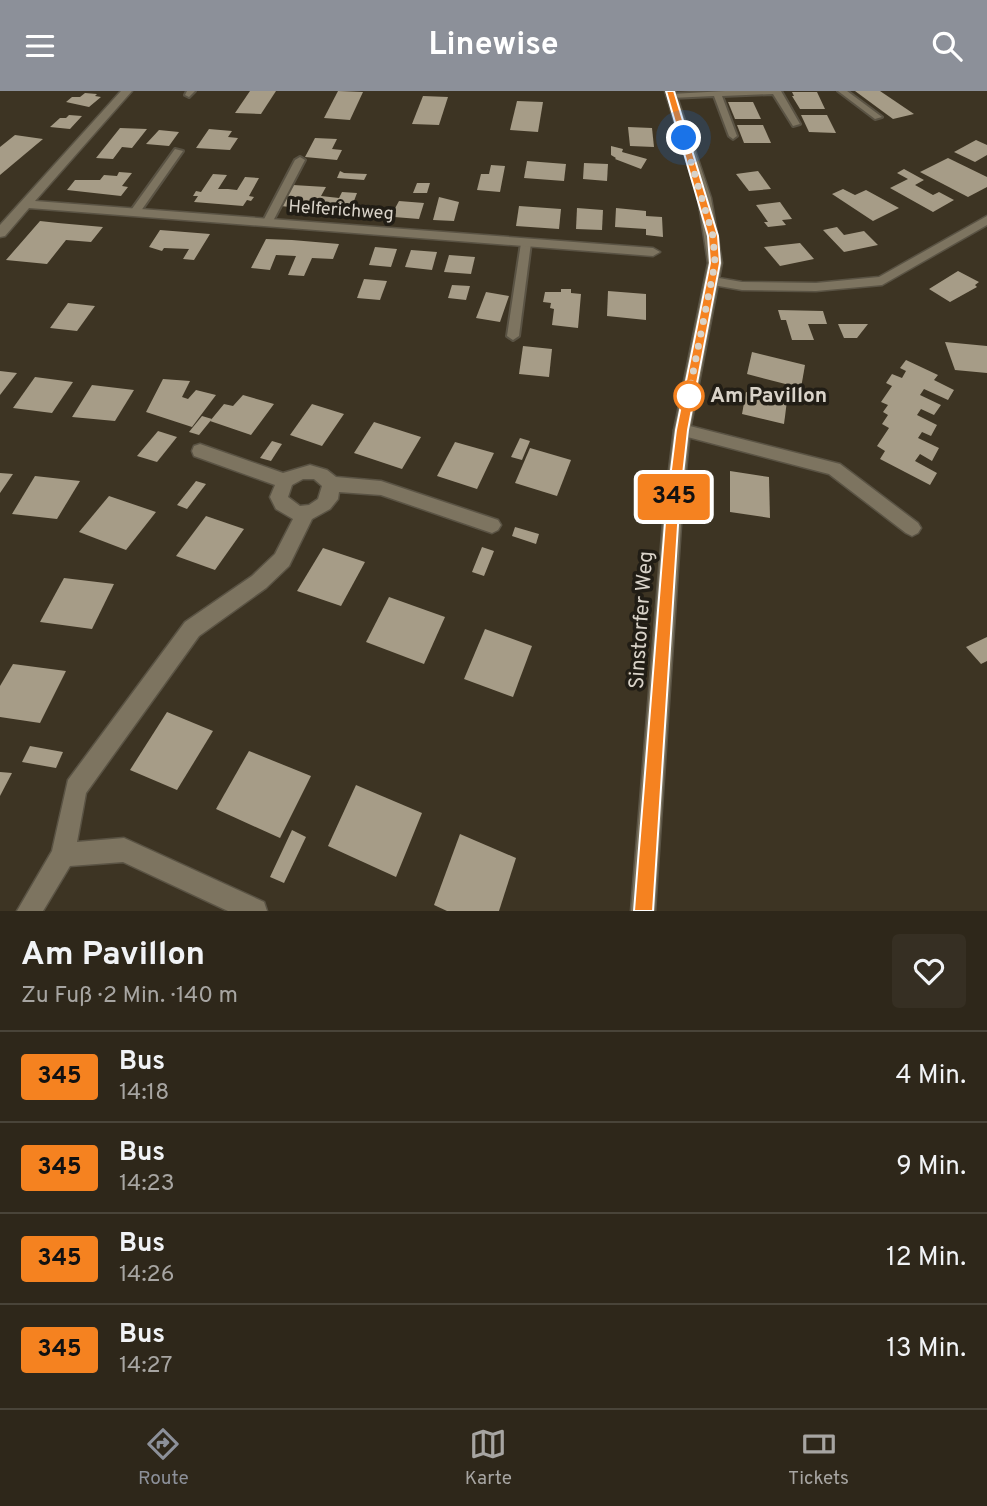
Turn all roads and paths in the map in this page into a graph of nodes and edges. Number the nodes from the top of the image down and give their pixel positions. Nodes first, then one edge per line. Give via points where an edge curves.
1 (127, 91) edge
2 (777, 91) edge
3 (842, 91) edge
4 (671, 94) edge
5 (717, 95) junction
6 (878, 117) dead end
7 (796, 124) dead end
8 (733, 136) dead end
9 (183, 152) dead end
10 (300, 159) dead end
11 (26, 204) junction
12 (140, 213) junction
13 (987, 220) edge
14 (267, 223) junction
15 (0, 233) edge
16 (526, 243) junction
17 (653, 252) dead end
18 (713, 281) junction
19 (513, 337) dead end
20 (682, 430) junction
21 (200, 451) dead end
22 (285, 481) junction
23 (331, 484) junction
24 (306, 514) junction
25 (492, 525) dead end
26 (912, 528) dead end
27 (63, 855) junction
28 (29, 911) edge
29 (255, 911) edge
30 (643, 911) edge

1 - 11 street
2 - 5 lane
2 - 7 lane
3 - 6 lane
4 - 5 lane
4 - 18 street, Sinstorfer Weg via 713,236
5 - 8 lane
9 - 12 lane
10 - 14 lane
11 - 12 street, Helferichweg
11 - 15 street
12 - 14 street, Helferichweg
13 - 18 street via 882,281 816,287
14 - 16 street, Helferichweg
16 - 17 street, Helferichweg
16 - 19 lane
18 - 20 street, Sinstorfer Weg
20 - 26 street via 834,469
20 - 30 street, Sinstorfer Weg
21 - 22 street
22 - 23 street via 306,471 326,476
22 - 24 street via 279,497 282,504
23 - 24 street via 324,506
23 - 25 street via 381,488
24 - 27 street via 282,560 260,582 192,629 76,788
27 - 28 street
27 - 29 street via 124,850

